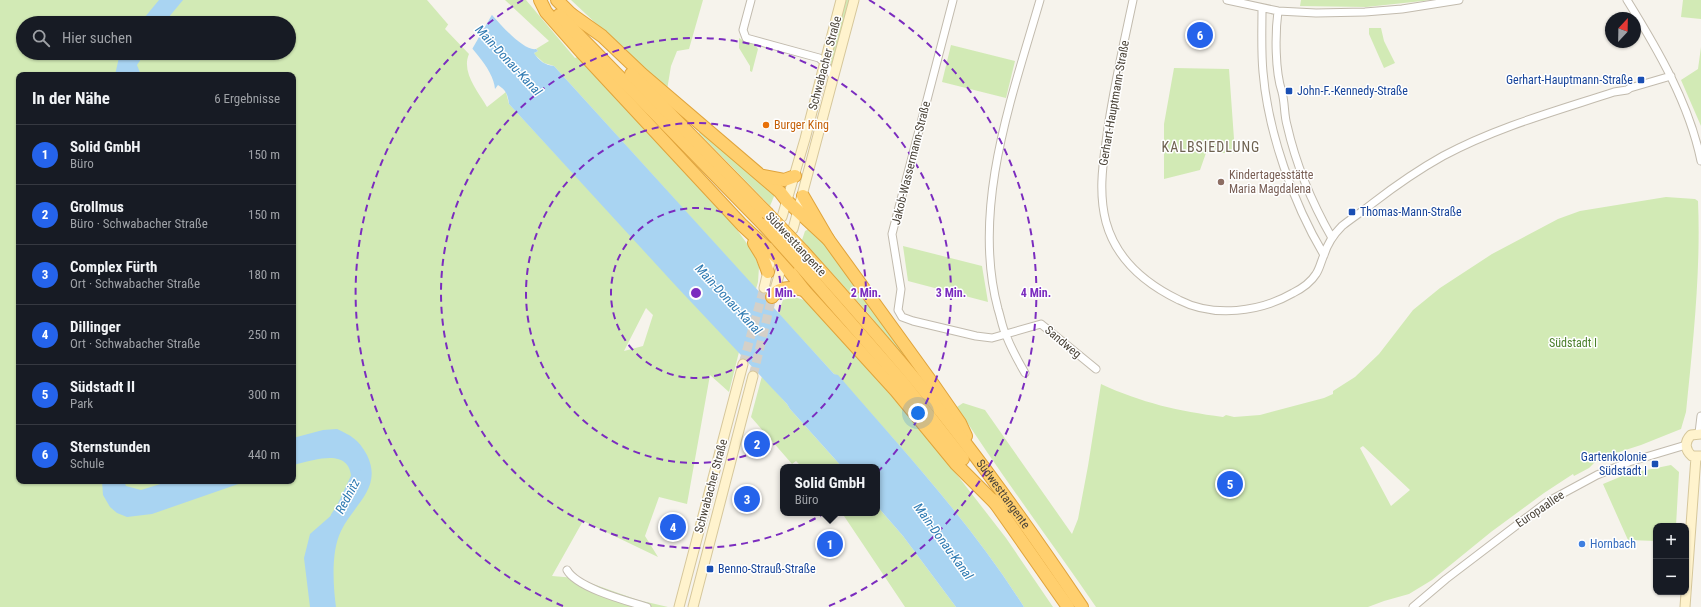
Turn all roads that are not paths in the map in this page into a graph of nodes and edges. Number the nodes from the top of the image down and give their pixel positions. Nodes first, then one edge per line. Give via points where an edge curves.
1 (540, 0) edge
2 (544, 0) edge
3 (557, 0) edge
4 (751, 0) edge
5 (841, 0) edge
6 (854, 0) edge
7 (953, 0) edge
8 (1040, 0) edge
9 (1133, 0) edge
10 (1227, 0) edge
11 (1460, 0) edge
12 (1627, 0) edge
13 (1262, 8) junction
14 (1278, 11) junction
15 (571, 14) junction
16 (825, 63) junction
17 (1671, 76) junction
18 (833, 77) junction
19 (1701, 161) edge
20 (760, 175) junction
21 (795, 176) junction
22 (803, 196) junction
23 (787, 201) junction
24 (798, 212) junction
25 (782, 217) dead end
26 (742, 225) junction
27 (793, 229) dead end
28 (1332, 238) junction
29 (828, 239) junction
30 (773, 250) junction
31 (1324, 254) junction
32 (784, 259) junction
33 (768, 272) junction
34 (764, 288) tunnel mouth
35 (804, 290) junction
36 (772, 297) joint
37 (1005, 334) junction
38 (743, 364) tunnel mouth
39 (1096, 369) dead end
40 (1025, 373) dead end
41 (753, 376) tunnel mouth
42 (1701, 416) edge
43 (1700, 433) edge
44 (1686, 445) junction
45 (1699, 456) edge
46 (976, 457) junction
47 (998, 506) junction
48 (567, 570) dead end
49 (647, 607) edge
50 (679, 607) edge
51 (693, 607) edge
52 (1068, 607) edge
53 (1082, 607) edge
54 (1413, 607) edge
55 (1685, 607) edge

1 - 26 highway via 546,12 580,50
2 - 47 highway, Südwesttangente, bridge via 799,264 904,384
3 - 15 highway, Südwesttangente
4 - 16 street via 743,30 746,38 819,58
5 - 16 main road, Schwabacher Straße
6 - 18 main road, Schwabacher Straße
7 - 37 street, Jakob-Wassermann-Straße via 892,234 901,290 898,310 902,317 913,321 976,336 992,338
8 - 37 street via 1002,137 990,213 989,264
9 - 31 street, Gerhart-Hauptmann-Straße via 1109,115 1102,183 1106,222 1118,250 1140,276 1158,290 1185,303 1207,309 1224,310 1257,308 1294,293 1316,274
10 - 13 street
11 - 14 street via 1365,12
12 - 17 street
13 - 14 street
13 - 31 street via 1263,72 1278,148 1294,196
14 - 28 street via 1276,38 1279,79 1287,124 1309,193
15 - 20 highway via 602,36 642,74
15 - 46 highway, Südwesttangente, bridge via 803,251 914,379
16 - 18 street
16 - 21 main road, Schwabacher Straße
17 - 19 street via 1690,123
17 - 28 street, Gerhart-Hauptmann-Straße via 1534,117 1444,156 1402,182 1342,227
18 - 22 main road, Schwabacher Straße
20 - 21 highway via 784,180
20 - 23 highway
21 - 23 main road, Schwabacher Straße
22 - 24 main road, Schwabacher Straße
22 - 29 highway
23 - 24 highway
23 - 25 main road, Schwabacher Straße
24 - 27 main road, Schwabacher Straße
24 - 29 highway
26 - 30 highway
26 - 33 highway via 762,256
28 - 31 street, Gerhart-Hauptmann-Straße
29 - 46 highway via 960,423
30 - 32 highway
30 - 33 main road
32 - 35 highway
32 - 36 main road
33 - 34 main road
35 - 36 highway via 785,288
35 - 47 highway via 896,391 956,464
37 - 39 street, Sandweg via 1041,324
37 - 40 street
38 - 50 main road, Schwabacher Straße
41 - 51 main road, Schwabacher Straße
42 - 43 street
43 - 44 main road via 1691,435
44 - 45 main road via 1689,453
44 - 54 street, Europaallee via 1629,462 1597,475 1547,502
45 - 55 main road
46 - 53 highway, Südwesttangente
47 - 52 highway, Südwesttangente
48 - 49 street via 570,576 605,594

